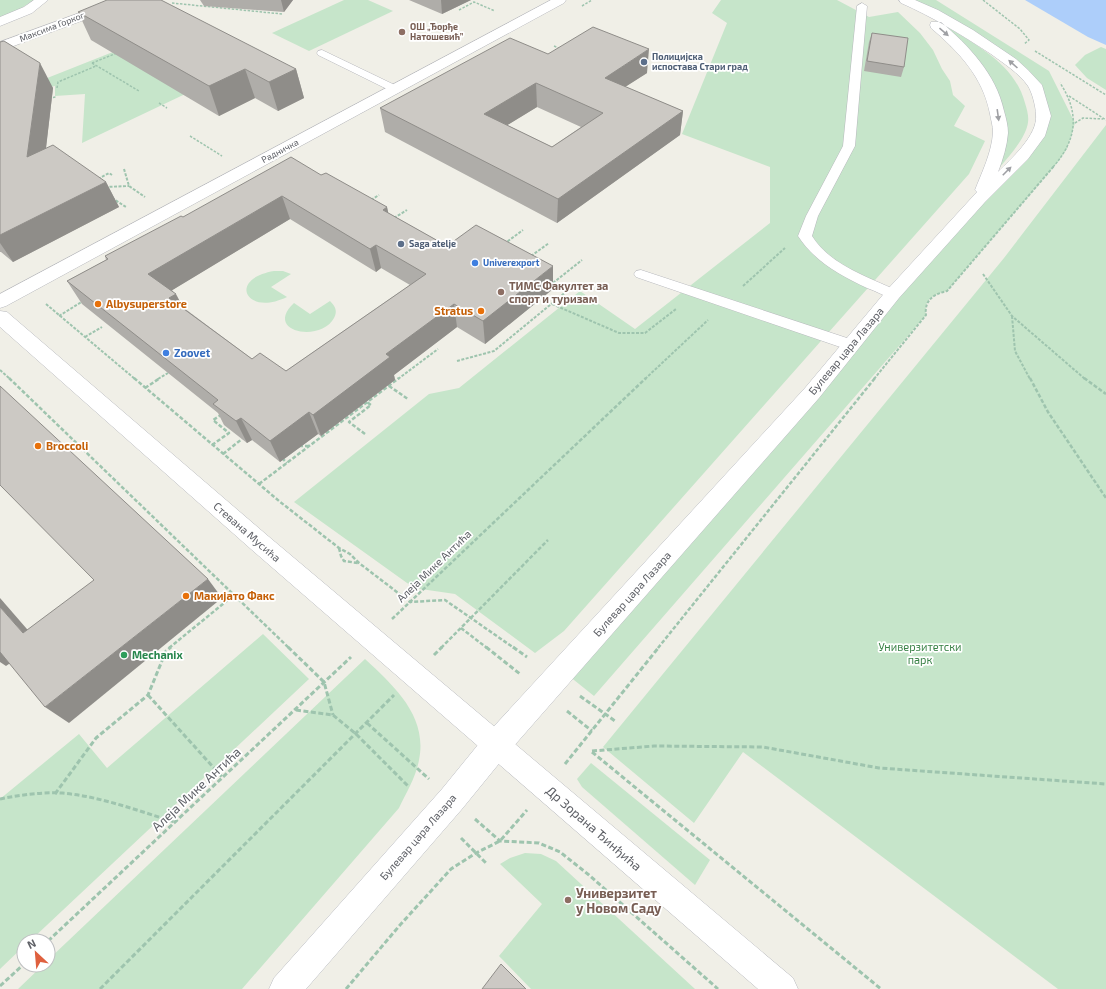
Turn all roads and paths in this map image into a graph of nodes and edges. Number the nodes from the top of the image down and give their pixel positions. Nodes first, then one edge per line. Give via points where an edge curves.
1 (42, 0) edge
2 (126, 0) edge
3 (560, 0) edge
4 (901, 0) edge
5 (905, 0) edge
6 (983, 0) edge
7 (172, 3) dead end
8 (862, 6) dead end
9 (459, 10) dead end
10 (497, 12) dead end
11 (282, 14) dead end
12 (0, 22) edge
13 (1024, 44) dead end
14 (554, 46) dead end
15 (0, 47) edge
16 (566, 51) edge
17 (118, 52) edge
18 (322, 53) dead end
19 (1042, 56) dead end
20 (97, 66) junction
21 (57, 88) dead end
22 (395, 89) junction
23 (139, 91) dead end
24 (1106, 95) edge
25 (56, 97) dead end
26 (42, 99) dead end
27 (159, 103) dead end
28 (167, 108) dead end
29 (1105, 120) edge
30 (1075, 123) junction
31 (190, 136) dead end
32 (223, 156) dead end
33 (124, 169) dead end
34 (112, 175) dead end
35 (97, 180) edge
36 (129, 186) junction
37 (105, 187) dead end
38 (109, 195) dead end
39 (379, 195) dead end
40 (146, 197) dead end
41 (979, 199) junction
42 (366, 202) edge
43 (126, 207) dead end
44 (406, 210) dead end
45 (389, 221) edge
46 (523, 230) dead end
47 (805, 236) junction
48 (438, 243) edge
49 (460, 243) edge
50 (549, 243) dead end
51 (500, 247) edge
52 (525, 260) edge
53 (582, 260) dead end
54 (641, 274) dead end
55 (983, 274) dead end
56 (547, 280) edge
57 (553, 283) junction
58 (696, 293) junction
59 (894, 294) junction
60 (0, 302) edge
61 (726, 302) junction
62 (46, 304) dead end
63 (87, 304) edge
64 (552, 304) junction
65 (59, 316) junction
66 (1012, 316) junction
67 (0, 317) edge
68 (102, 327) edge
69 (85, 337) junction
70 (851, 345) junction
71 (438, 349) edge
72 (457, 361) dead end
73 (0, 370) edge
74 (168, 373) edge
75 (388, 386) junction
76 (145, 388) junction
77 (1106, 394) edge
78 (408, 399) dead end
79 (367, 402) junction
80 (221, 415) edge
81 (365, 434) dead end
82 (242, 439) edge
83 (212, 445) junction
84 (310, 446) junction
85 (294, 447) edge
86 (223, 454) junction
87 (278, 456) edge
88 (288, 463) junction
89 (260, 484) junction
90 (1106, 498) edge
91 (548, 540) dead end
92 (339, 548) junction
93 (359, 563) junction
94 (234, 595) junction
95 (410, 602) junction
96 (471, 618) junction
97 (391, 620) dead end
98 (352, 656) dead end
99 (527, 657) dead end
100 (415, 674) junction
101 (324, 682) junction
102 (148, 695) junction
103 (579, 695) dead end
104 (295, 710) junction
105 (606, 714) junction
106 (333, 715) junction
107 (615, 721) dead end
108 (356, 734) junction
109 (496, 744) junction
110 (223, 778) junction
111 (1106, 784) edge
112 (409, 787) dead end
113 (546, 787) junction
114 (55, 794) junction
115 (0, 799) edge
116 (175, 822) junction
117 (460, 838) dead end
118 (500, 842) junction
119 (476, 852) junction
120 (486, 863) dead end
121 (56, 934) edge
122 (16, 971) edge
123 (0, 986) edge
124 (100, 989) edge
125 (285, 989) edge
126 (346, 989) edge
127 (718, 989) edge
128 (782, 989) edge
129 (881, 989) edge

1 - 12 main road via 28,10
2 - 15 main road, Максима Горког
3 - 22 main road, Радничка
4 -> 41 main road, Булевар цара Лазара via 928,18 966,52 984,77 997,105 1001,133 994,163
41 -> 5 main road, Булевар цара Лазара via 1023,156 1038,136 1044,116 1037,91 1023,73 998,52 934,13
6 - 13 path via 1020,29 1029,40
7 - 11 path
8 - 47 lane via 848,146 812,216
9 - 10 path via 474,2
14 - 16 path
17 - 20 path via 92,63
18 - 22 lane
19 - 24 path
20 - 21 path via 58,82
20 - 23 path
22 - 60 main road, Радничка
25 - 26 path
27 - 28 path
29 - 30 path via 1084,118
29 - 30 path via 1068,96
30 - 105 path via 1067,149 1058,162 947,291 929,298 924,307 926,315
31 - 32 path
33 - 36 path
34 - 35 path via 109,173
36 - 37 path
36 - 40 path
38 - 43 path
39 - 42 path
41 - 59 main road, Булевар цара Лазара
44 - 45 path
46 - 51 path
47 - 59 lane via 809,245 820,256
47 - 61 path, Алеја Мике Антића via 781,250
48 - 49 path
50 - 52 path
53 - 57 path
54 - 58 lane
55 - 66 path
56 - 57 path
57 - 64 path via 568,291
58 - 61 lane
58 - 64 path via 644,333 619,333
59 - 70 main road, Булевар цара Лазара
61 - 70 lane
61 - 95 path, Алеја Мике Антића
62 - 65 path
63 - 65 path via 84,301
64 - 72 path via 494,351
65 - 69 path
66 - 77 path via 1078,374
66 - 90 path via 1016,351 1048,412
67 - 100 main road, Стевана Мусића
68 - 69 path
69 - 76 path
70 - 109 main road, Булевар цара Лазара via 812,393
71 - 75 path
73 - 94 path
74 - 76 path
75 - 78 path
75 - 79 path
76 - 83 path
79 - 81 path via 371,405 349,422
79 - 84 path
80 - 83 path via 213,420 229,433
82 - 86 path
83 - 86 path
84 - 85 path
84 - 88 path
86 - 89 path
87 - 88 path
88 - 89 path
89 - 92 path
91 - 96 path
92 - 93 path via 347,550
92 - 93 path via 343,561 350,564
93 - 95 path
94 - 101 path
94 - 102 path via 166,651
95 - 96 path via 445,600
95 - 97 path, Алеја Мике Антића
96 - 99 path
96 - 100 path
98 - 101 path, Алеја Мике Антића
100 - 108 path
100 - 109 main road, Стевана Мусића
101 - 104 path, Алеја Мике Антића
101 - 106 path
102 - 110 path
102 - 114 path via 96,738
103 - 105 path
104 - 106 path
104 - 110 path, Алеја Мике Антића
105 - 107 path
105 - 113 path
106 - 108 path
108 - 112 path
108 - 124 path
109 - 113 main road, Др Зорана Ђинђића
109 - 125 main road, Булевар цара Лазара via 452,799
110 - 116 path, Алеја Мике Антића
111 - 129 path via 879,768 763,747 654,746 592,752
113 - 118 path
113 - 128 main road, Др Зорана Ђинђића
114 - 115 path via 17,795
114 - 116 path via 112,804
116 - 121 path, Алеја Мике Антића
117 - 119 path
118 - 119 path
118 - 127 path via 539,843 560,852
119 - 120 path
119 - 126 path via 451,869 400,924
122 - 123 path

